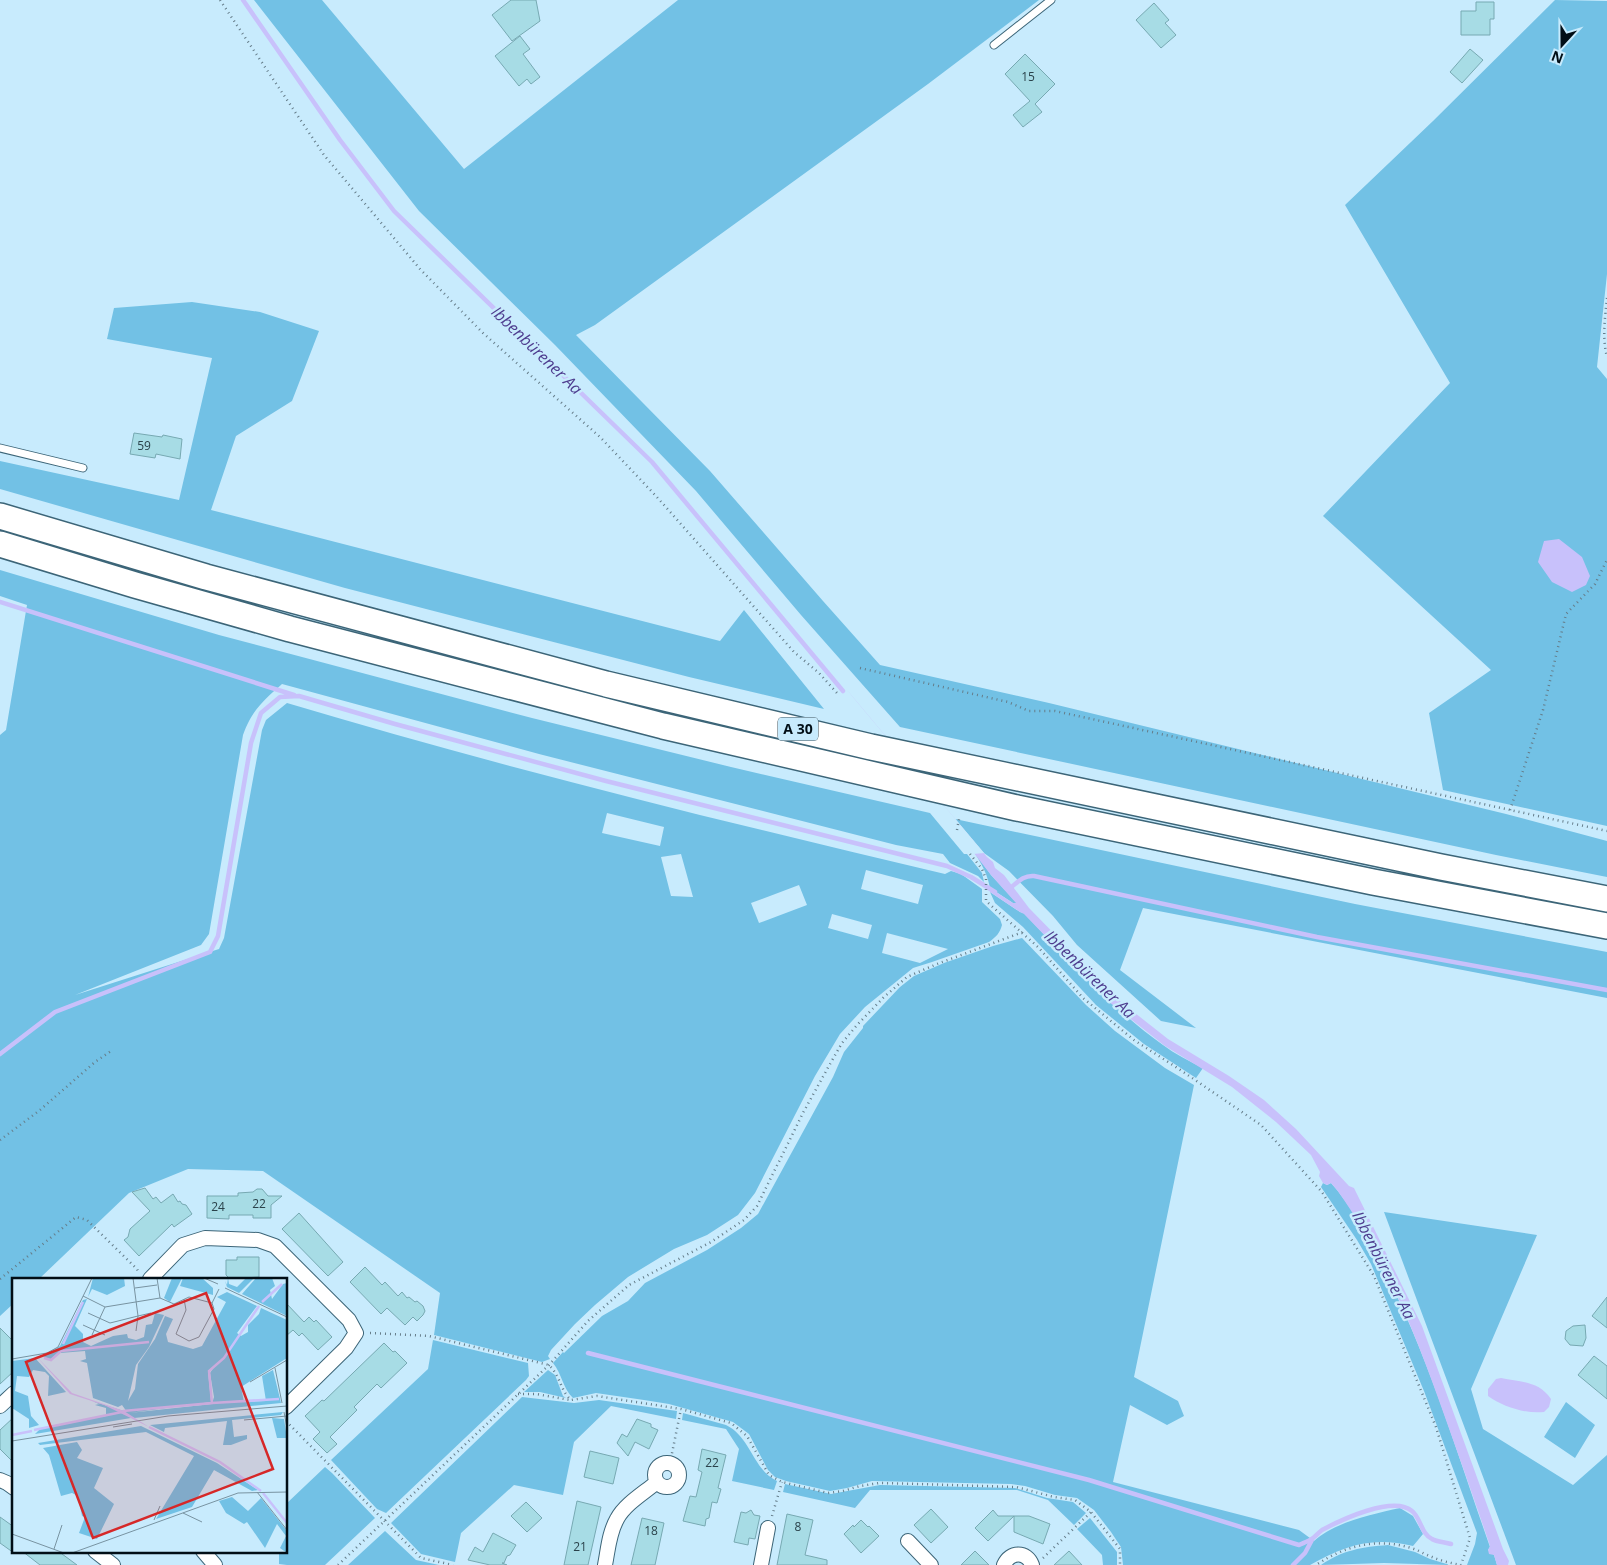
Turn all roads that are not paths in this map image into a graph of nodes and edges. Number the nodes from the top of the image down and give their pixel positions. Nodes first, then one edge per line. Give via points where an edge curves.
1 (1051, 0) edge
2 (994, 45) dead end
3 (0, 448) edge
4 (83, 468) dead end
5 (0, 516) edge
6 (0, 544) edge
7 (1607, 899) edge
8 (1607, 926) edge
9 (151, 1278) edge
10 (12, 1395) edge
11 (288, 1405) edge
12 (0, 1406) edge
13 (0, 1480) edge
14 (657, 1482) junction
15 (12, 1487) edge
16 (768, 1528) road end
17 (908, 1541) dead end
18 (96, 1552) edge
19 (203, 1552) edge
20 (204, 1552) edge
21 (1032, 1564) edge
22 (113, 1565) edge
23 (197, 1565) edge
24 (215, 1565) edge
25 (605, 1565) edge
26 (761, 1565) edge
27 (931, 1565) edge
28 (1004, 1565) edge

1 - 2 lane
3 - 4 lane
5 - 7 highway, A 30 via 206,577 615,686 871,747
6 - 8 highway, A 30 via 290,629 663,726 1017,808 1373,882
9 - 11 street via 183,1245 205,1238 258,1240 275,1246 349,1320 356,1333 346,1348
10 - 12 street
13 - 15 street
14 - 14 street via 654,1475 657,1467 670,1463 678,1469 680,1477 672,1486 664,1487
14 - 25 street via 617,1519
16 - 26 street
17 - 27 street
18 - 22 street
19 - 23 street
20 - 24 street
21 - 28 street via 1027,1557 1018,1554 1010,1557

